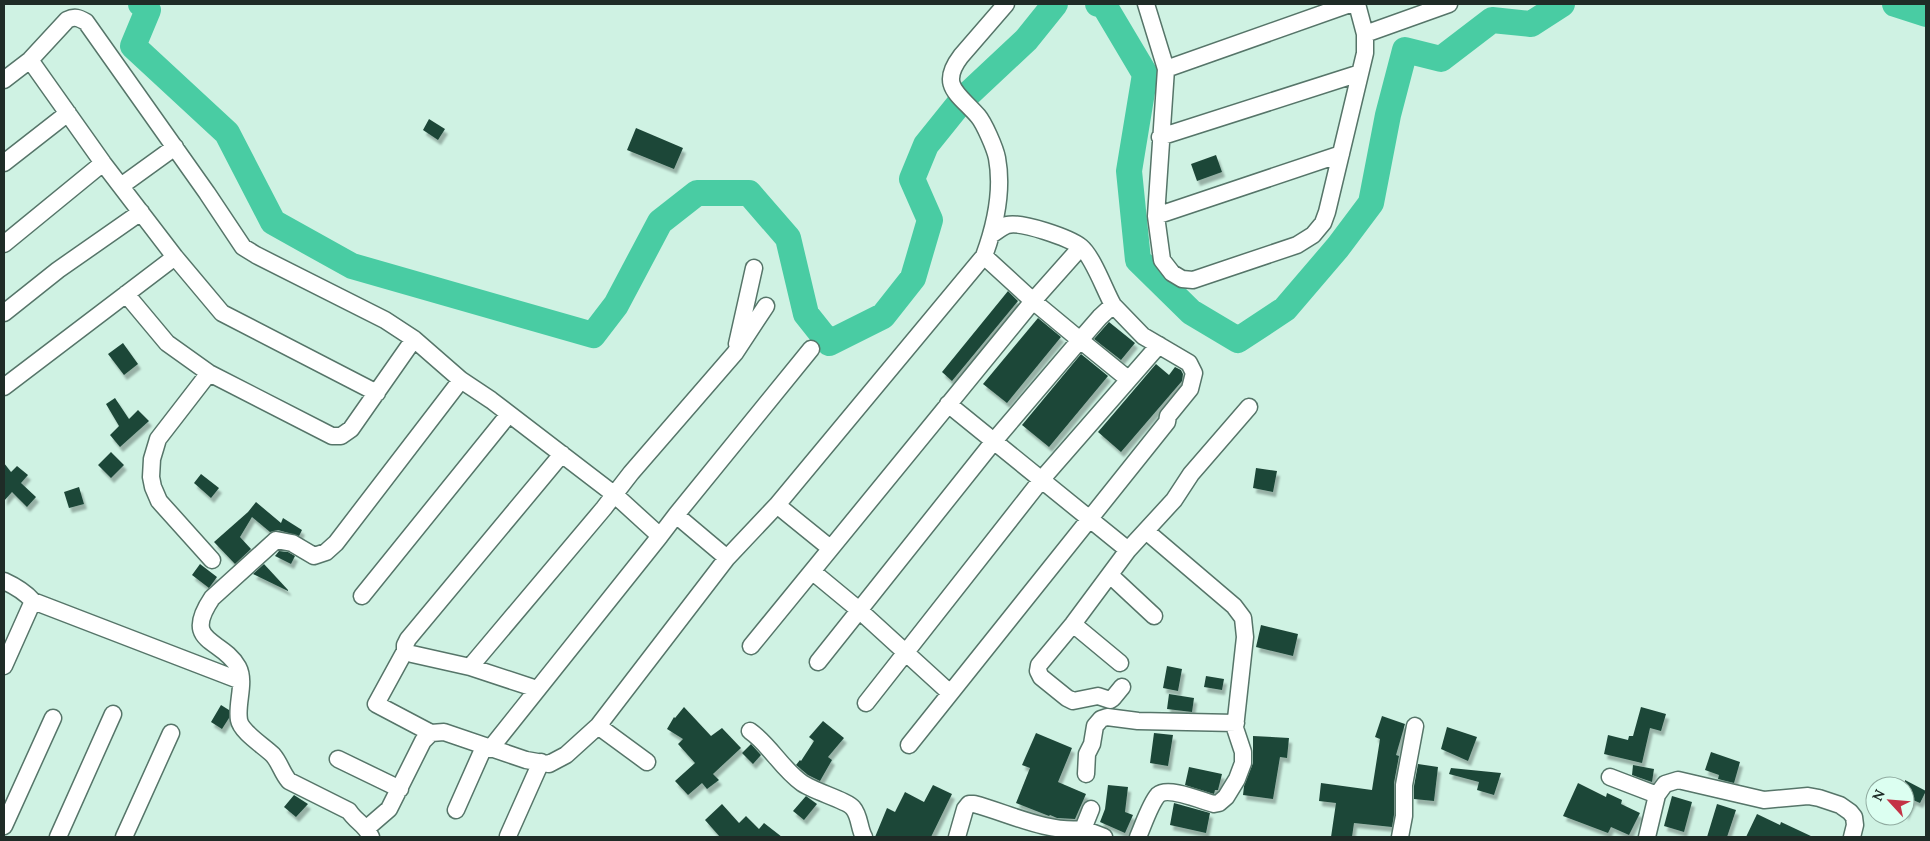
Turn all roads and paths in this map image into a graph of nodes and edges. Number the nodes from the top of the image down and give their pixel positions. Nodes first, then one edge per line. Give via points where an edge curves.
1 (1006, 4) edge
2 (1146, 4) edge
3 (1350, 4) edge
4 (1357, 4) edge
5 (1449, 4) edge
6 (1365, 34) junction
7 (30, 60) junction
8 (1166, 69) junction
9 (1360, 73) junction
10 (4, 80) edge
11 (68, 113) junction
12 (1160, 137) junction
13 (175, 147) junction
14 (1341, 154) junction
15 (4, 163) edge
16 (103, 164) junction
17 (121, 186) junction
18 (141, 212) junction
19 (1156, 216) junction
20 (990, 236) junction
21 (4, 244) edge
22 (1081, 247) junction
23 (984, 256) junction
24 (175, 257) junction
25 (754, 268) dead end
26 (126, 294) junction
27 (1033, 301) junction
28 (1113, 305) junction
29 (766, 306) dead end
30 (4, 313) edge
31 (414, 338) junction
32 (1080, 340) junction
33 (1158, 345) junction
34 (811, 349) dead end
35 (734, 353) junction
36 (209, 373) junction
37 (1128, 378) junction
38 (461, 380) junction
39 (4, 387) edge
40 (377, 393) junction
41 (948, 404) junction
42 (1249, 407) dead end
43 (509, 414) junction
44 (994, 441) junction
45 (562, 454) junction
46 (1042, 479) junction
47 (615, 495) junction
48 (777, 504) junction
49 (676, 515) junction
50 (1089, 518) junction
51 (1146, 531) junction
52 (660, 536) junction
53 (830, 548) junction
54 (1128, 550) junction
55 (726, 558) junction
56 (212, 560) dead end
57 (813, 572) junction
58 (1110, 575) junction
59 (4, 581) edge
60 (362, 596) dead end
61 (33, 601) junction
62 (859, 610) junction
63 (1154, 616) dead end
64 (1073, 624) junction
65 (751, 646) dead end
66 (405, 651) junction
67 (907, 653) junction
68 (818, 662) dead end
69 (1120, 663) dead end
70 (4, 666) edge
71 (470, 668) junction
72 (241, 681) junction
73 (1122, 687) dead end
74 (537, 688) junction
75 (950, 693) junction
76 (866, 703) dead end
77 (113, 714) dead end
78 (53, 718) dead end
79 (1236, 722) junction
80 (598, 726) junction
81 (1416, 726) dead end
82 (750, 731) dead end
83 (171, 733) dead end
84 (431, 733) junction
85 (909, 745) dead end
86 (487, 748) junction
87 (338, 759) dead end
88 (541, 762) junction
89 (648, 762) dead end
90 (1086, 774) dead end
91 (1610, 777) dead end
92 (400, 789) junction
93 (1657, 795) junction
94 (1091, 809) dead end
95 (456, 810) dead end
96 (4, 826) edge
97 (1083, 829) junction
98 (369, 832) edge
99 (508, 836) dead end
100 (58, 837) edge
101 (124, 837) edge
102 (864, 837) edge
103 (957, 837) edge
104 (1104, 837) edge
105 (1138, 837) edge
106 (1400, 837) edge
107 (1647, 837) edge
108 (1852, 837) edge

1 - 20 street via 954,64 950,74 954,91 980,118 996,156 1000,176
2 - 8 street
3 - 8 street
4 - 6 street
5 - 6 street
6 - 9 street
7 - 10 street
7 - 11 street
7 - 13 street via 67,20 77,17 86,22
8 - 12 street
9 - 12 street
9 - 14 street
11 - 15 street
11 - 16 street
12 - 19 street
13 - 17 street
13 - 31 street via 243,247
14 - 19 street
14 - 19 street via 1327,212 1313,235 1297,245 1193,280 1182,279 1172,273 1162,260
16 - 17 street
16 - 21 street
17 - 18 street
18 - 24 street
18 - 30 street via 58,270
20 - 22 street via 1007,225 1017,224
20 - 23 street
22 - 27 street
22 - 28 street
23 - 27 street
23 - 48 street
24 - 26 street
24 - 40 street via 222,313
25 - 35 street
26 - 36 street via 167,343
26 - 39 street
27 - 32 street
27 - 41 street
28 - 32 street
28 - 33 street via 1143,336
29 - 35 street
31 - 38 street
31 - 40 street
32 - 37 street
32 - 44 street
33 - 37 street
33 - 50 street via 1189,363 1194,379 1166,422
34 - 49 street
35 - 47 street
36 - 40 street via 332,436 341,436 351,429
36 - 56 street via 158,439 151,477 159,501
37 - 46 street
38 - 43 street
38 - 72 street via 326,552 314,556 292,543 276,540 212,598 201,623 202,633 234,661
41 - 44 street
41 - 53 street
42 - 51 street
43 - 45 street
43 - 60 street
44 - 46 street
44 - 62 street
45 - 47 street
45 - 66 street via 408,638
46 - 50 street
46 - 67 street
47 - 52 street
47 - 71 street
48 - 53 street
48 - 55 street
49 - 52 street
49 - 55 street
50 - 54 street
50 - 75 street
51 - 54 street
51 - 79 street via 1234,606 1243,618 1245,637
52 - 74 street
53 - 57 street
54 - 58 street
55 - 80 street
57 - 62 street
57 - 65 street
58 - 63 street
58 - 64 street
59 - 61 street
61 - 70 street
61 - 72 street
62 - 67 street
62 - 68 street
64 - 69 street
64 - 73 street via 1039,665 1042,677 1073,701 1098,696 1110,700
66 - 71 street
66 - 84 street via 376,704
67 - 75 street
67 - 76 street
71 - 74 street
72 - 98 street via 239,723 273,756 289,781 348,811
74 - 86 street
75 - 85 street
77 - 100 street
78 - 96 street
79 - 90 street via 1101,719 1095,726 1087,754
79 - 105 street via 1243,763 1226,797 1214,804 1164,792 1157,796
80 - 88 street via 566,755 549,764
80 - 89 street
81 - 106 street via 1407,764
82 - 102 street via 802,783 849,804 856,813
83 - 101 street
84 - 86 street via 444,732
84 - 92 street via 423,741
86 - 88 street
86 - 95 street
87 - 92 street
88 - 99 street
91 - 93 street
92 - 98 street via 389,809
93 - 107 street
93 - 108 street via 1665,784 1678,780 1764,800 1819,798 1850,812 1855,825
94 - 97 street
97 - 103 street via 1043,826 969,804
97 - 104 street

